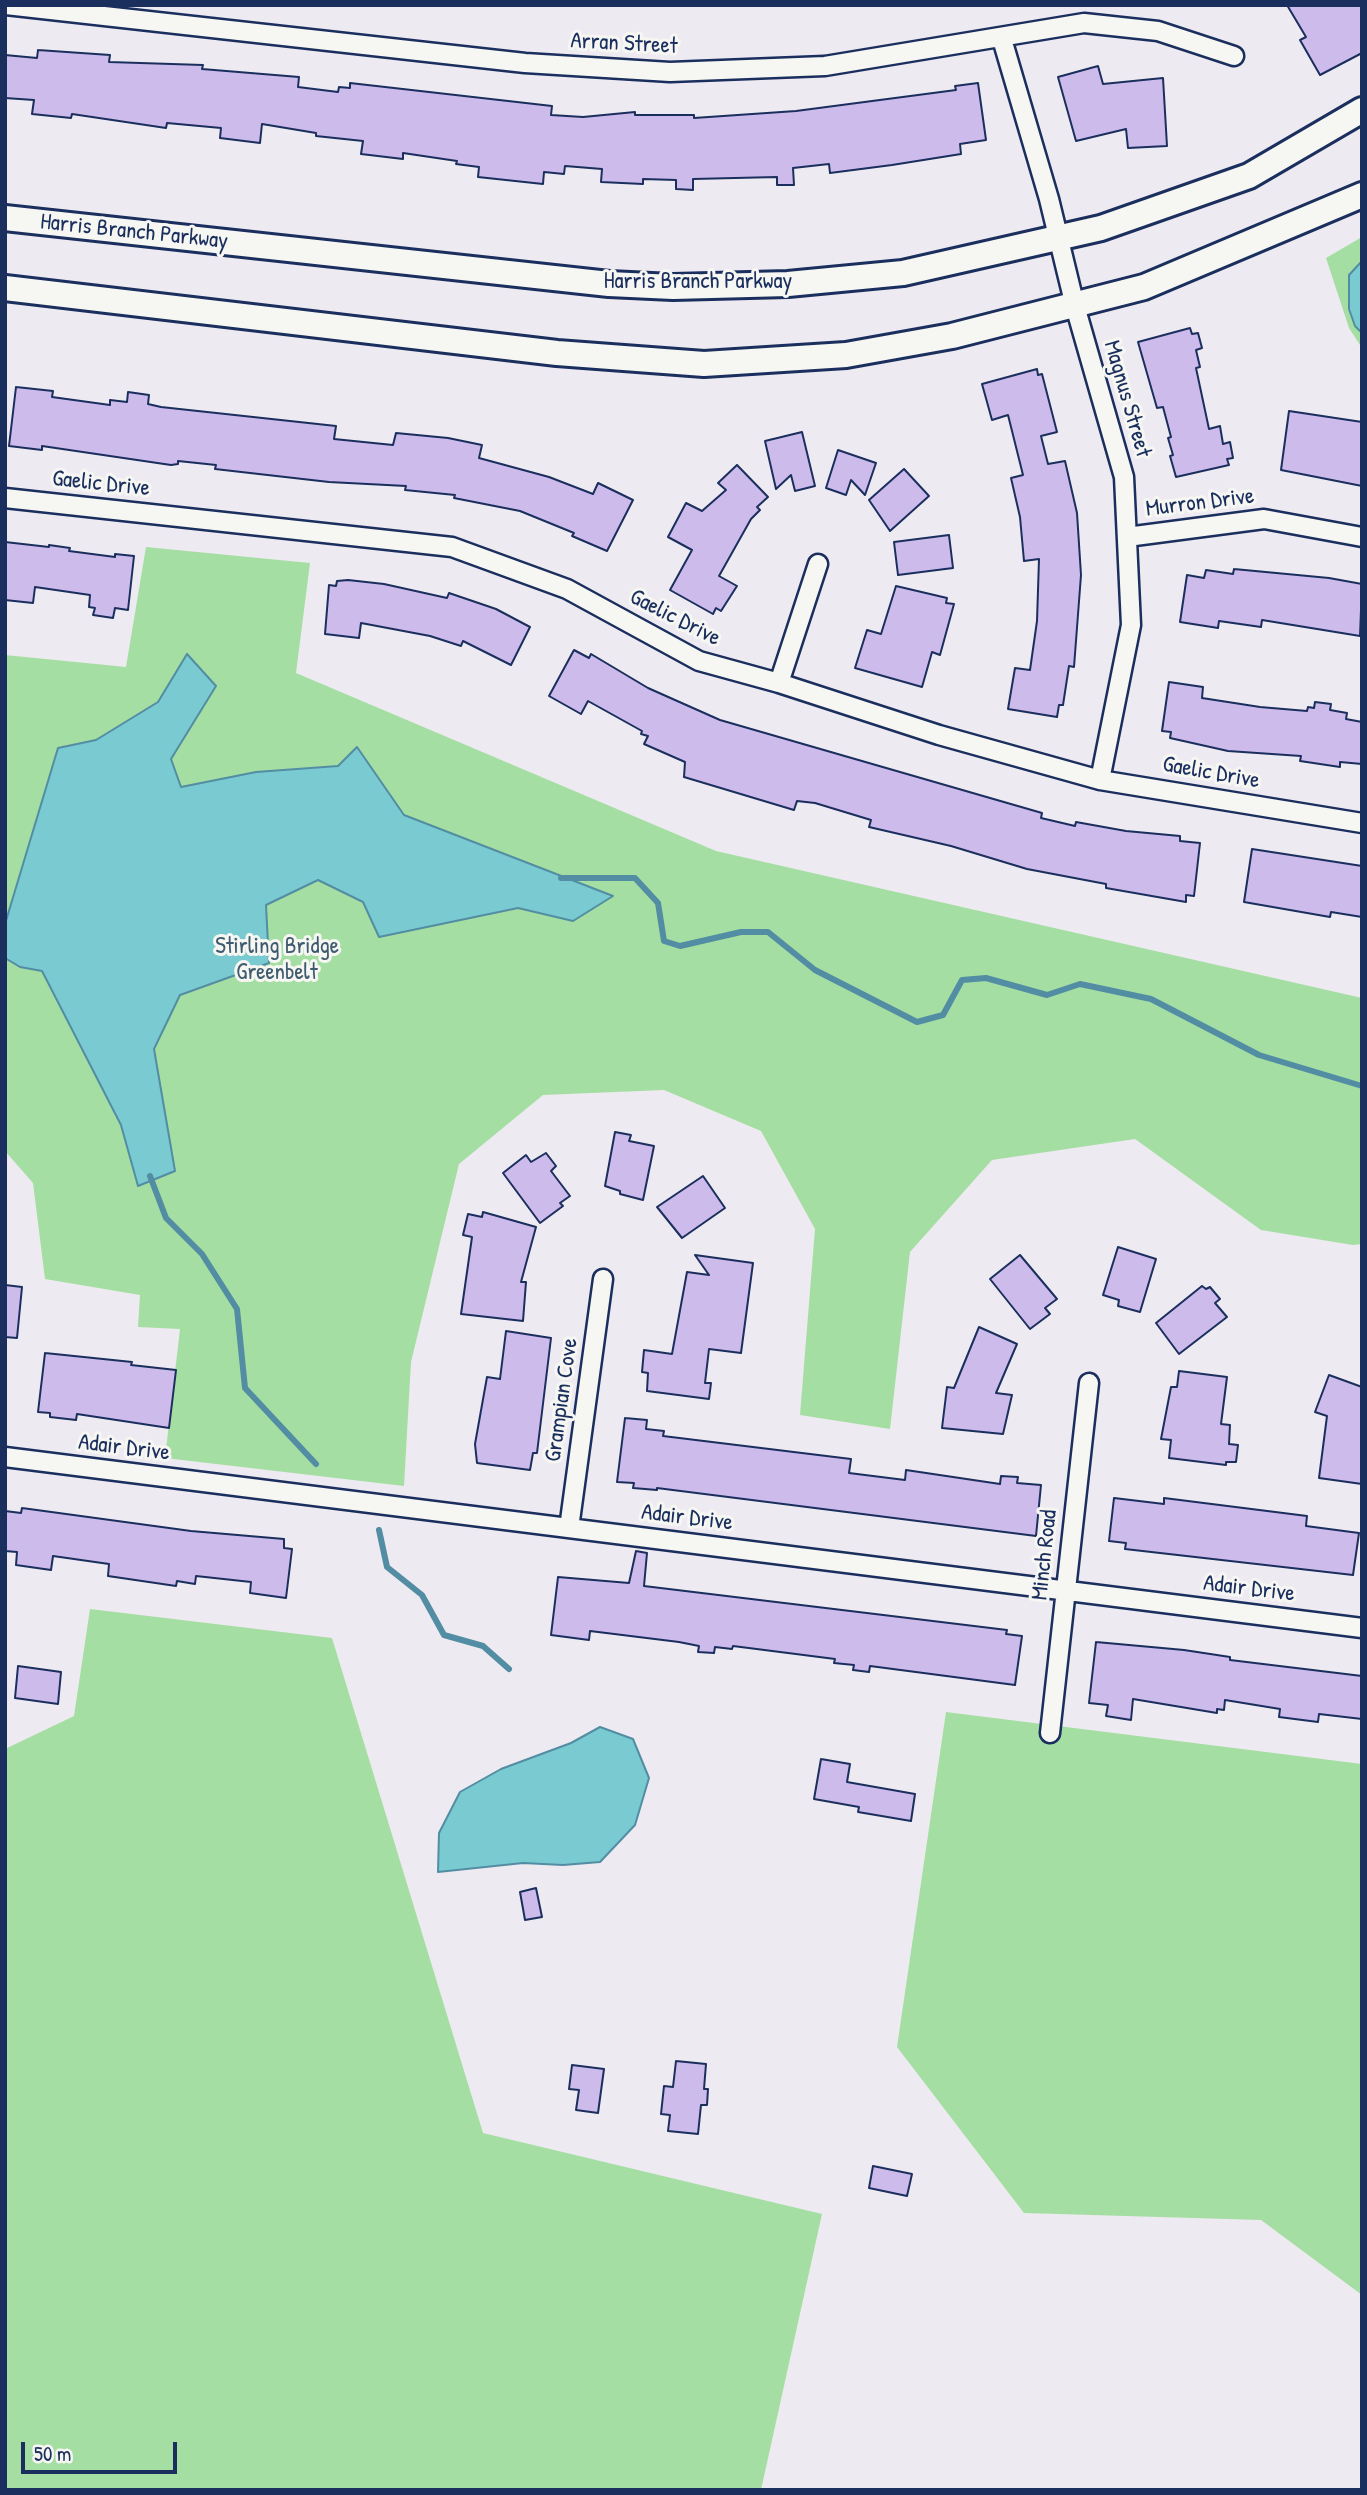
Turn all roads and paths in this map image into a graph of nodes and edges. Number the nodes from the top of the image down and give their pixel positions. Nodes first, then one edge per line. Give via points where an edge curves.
1 (6, 5) edge
2 (1002, 39) junction
3 (1234, 56) dead end
4 (1362, 110) edge
5 (1362, 195) edge
6 (5, 218) edge
7 (1059, 237) junction
8 (5, 288) edge
9 (1075, 306) junction
10 (5, 498) edge
11 (1127, 537) junction
12 (1362, 537) edge
13 (818, 564) dead end
14 (779, 683) junction
15 (1100, 780) junction
16 (1362, 823) edge
17 (603, 1279) dead end
18 (1089, 1383) dead end
19 (5, 1457) edge
20 (569, 1528) junction
21 (1065, 1591) junction
22 (1362, 1628) edge
23 (1050, 1732) dead end

1 - 2 street, Arran Street via 525,63 670,72 825,66
2 - 3 street, Arran Street via 1084,23 1158,31
2 - 7 street, Magnus Street
4 - 7 main road, Harris Branch Parkway via 1249,176 1101,228
5 - 9 main road via 1144,287
6 - 7 main road, Harris Branch Parkway via 609,284 673,287 788,284 904,273
7 - 9 street, Magnus Street
8 - 9 main road via 557,353 704,364 846,355 953,336
9 - 11 street, Magnus Street via 1124,477
10 - 14 street, Gaelic Drive via 452,547 567,589 699,661
11 - 12 street, Murron Drive via 1264,519
11 - 15 street, Magnus Street via 1131,625
13 - 14 street
14 - 15 street, Gaelic Drive
15 - 16 street, Gaelic Drive
17 - 20 street, Grampian Cove
18 - 21 street, Minch Road
19 - 20 street, Adair Drive
20 - 21 street, Adair Drive
21 - 22 street, Adair Drive
21 - 23 street, Minch Road

